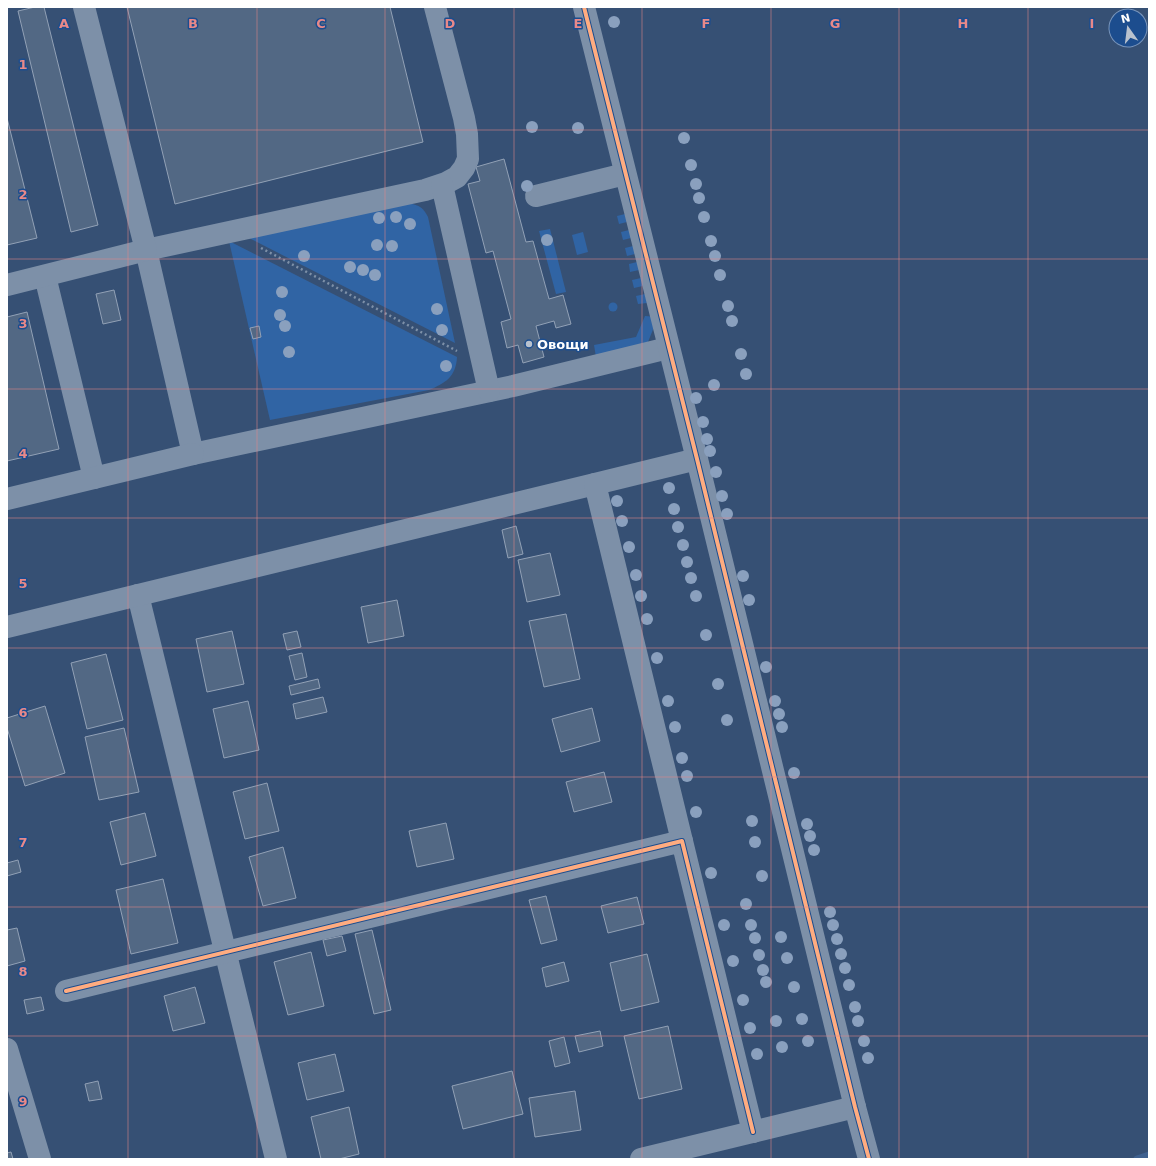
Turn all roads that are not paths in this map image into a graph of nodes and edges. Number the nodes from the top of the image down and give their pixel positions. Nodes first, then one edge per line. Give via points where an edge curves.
1 (84, 7) edge
2 (435, 7) edge
3 (584, 7) edge
4 (625, 174) junction
5 (442, 185) junction
6 (536, 196) dead end
7 (146, 250) junction
8 (45, 276) junction
9 (7, 285) edge
10 (668, 348) junction
11 (489, 391) junction
12 (193, 454) junction
13 (696, 459) junction
14 (94, 478) junction
15 (595, 484) junction
16 (7, 499) edge
17 (138, 595) junction
18 (7, 627) edge
19 (682, 841) junction
20 (225, 952) junction
21 (66, 991) dead end
22 (7, 1049) edge
23 (855, 1107) junction
24 (753, 1132) junction
25 (40, 1159) edge
26 (276, 1159) edge
27 (642, 1159) edge
28 (869, 1159) edge

1 - 7 street
2 - 5 street via 464,118 468,149 468,159 464,168 457,176
3 - 4 street
4 - 6 street
4 - 10 street
5 - 7 street
5 - 11 street
7 - 8 street
7 - 12 street
8 - 9 street
8 - 14 street
10 - 11 street
10 - 13 street
11 - 12 street
12 - 14 street
13 - 15 street
13 - 23 street
14 - 16 street
15 - 17 street
15 - 19 street
17 - 18 street
17 - 20 street
19 - 20 street
19 - 24 street
20 - 21 street
20 - 26 street
22 - 25 street
23 - 24 street
23 - 28 street
24 - 27 street

